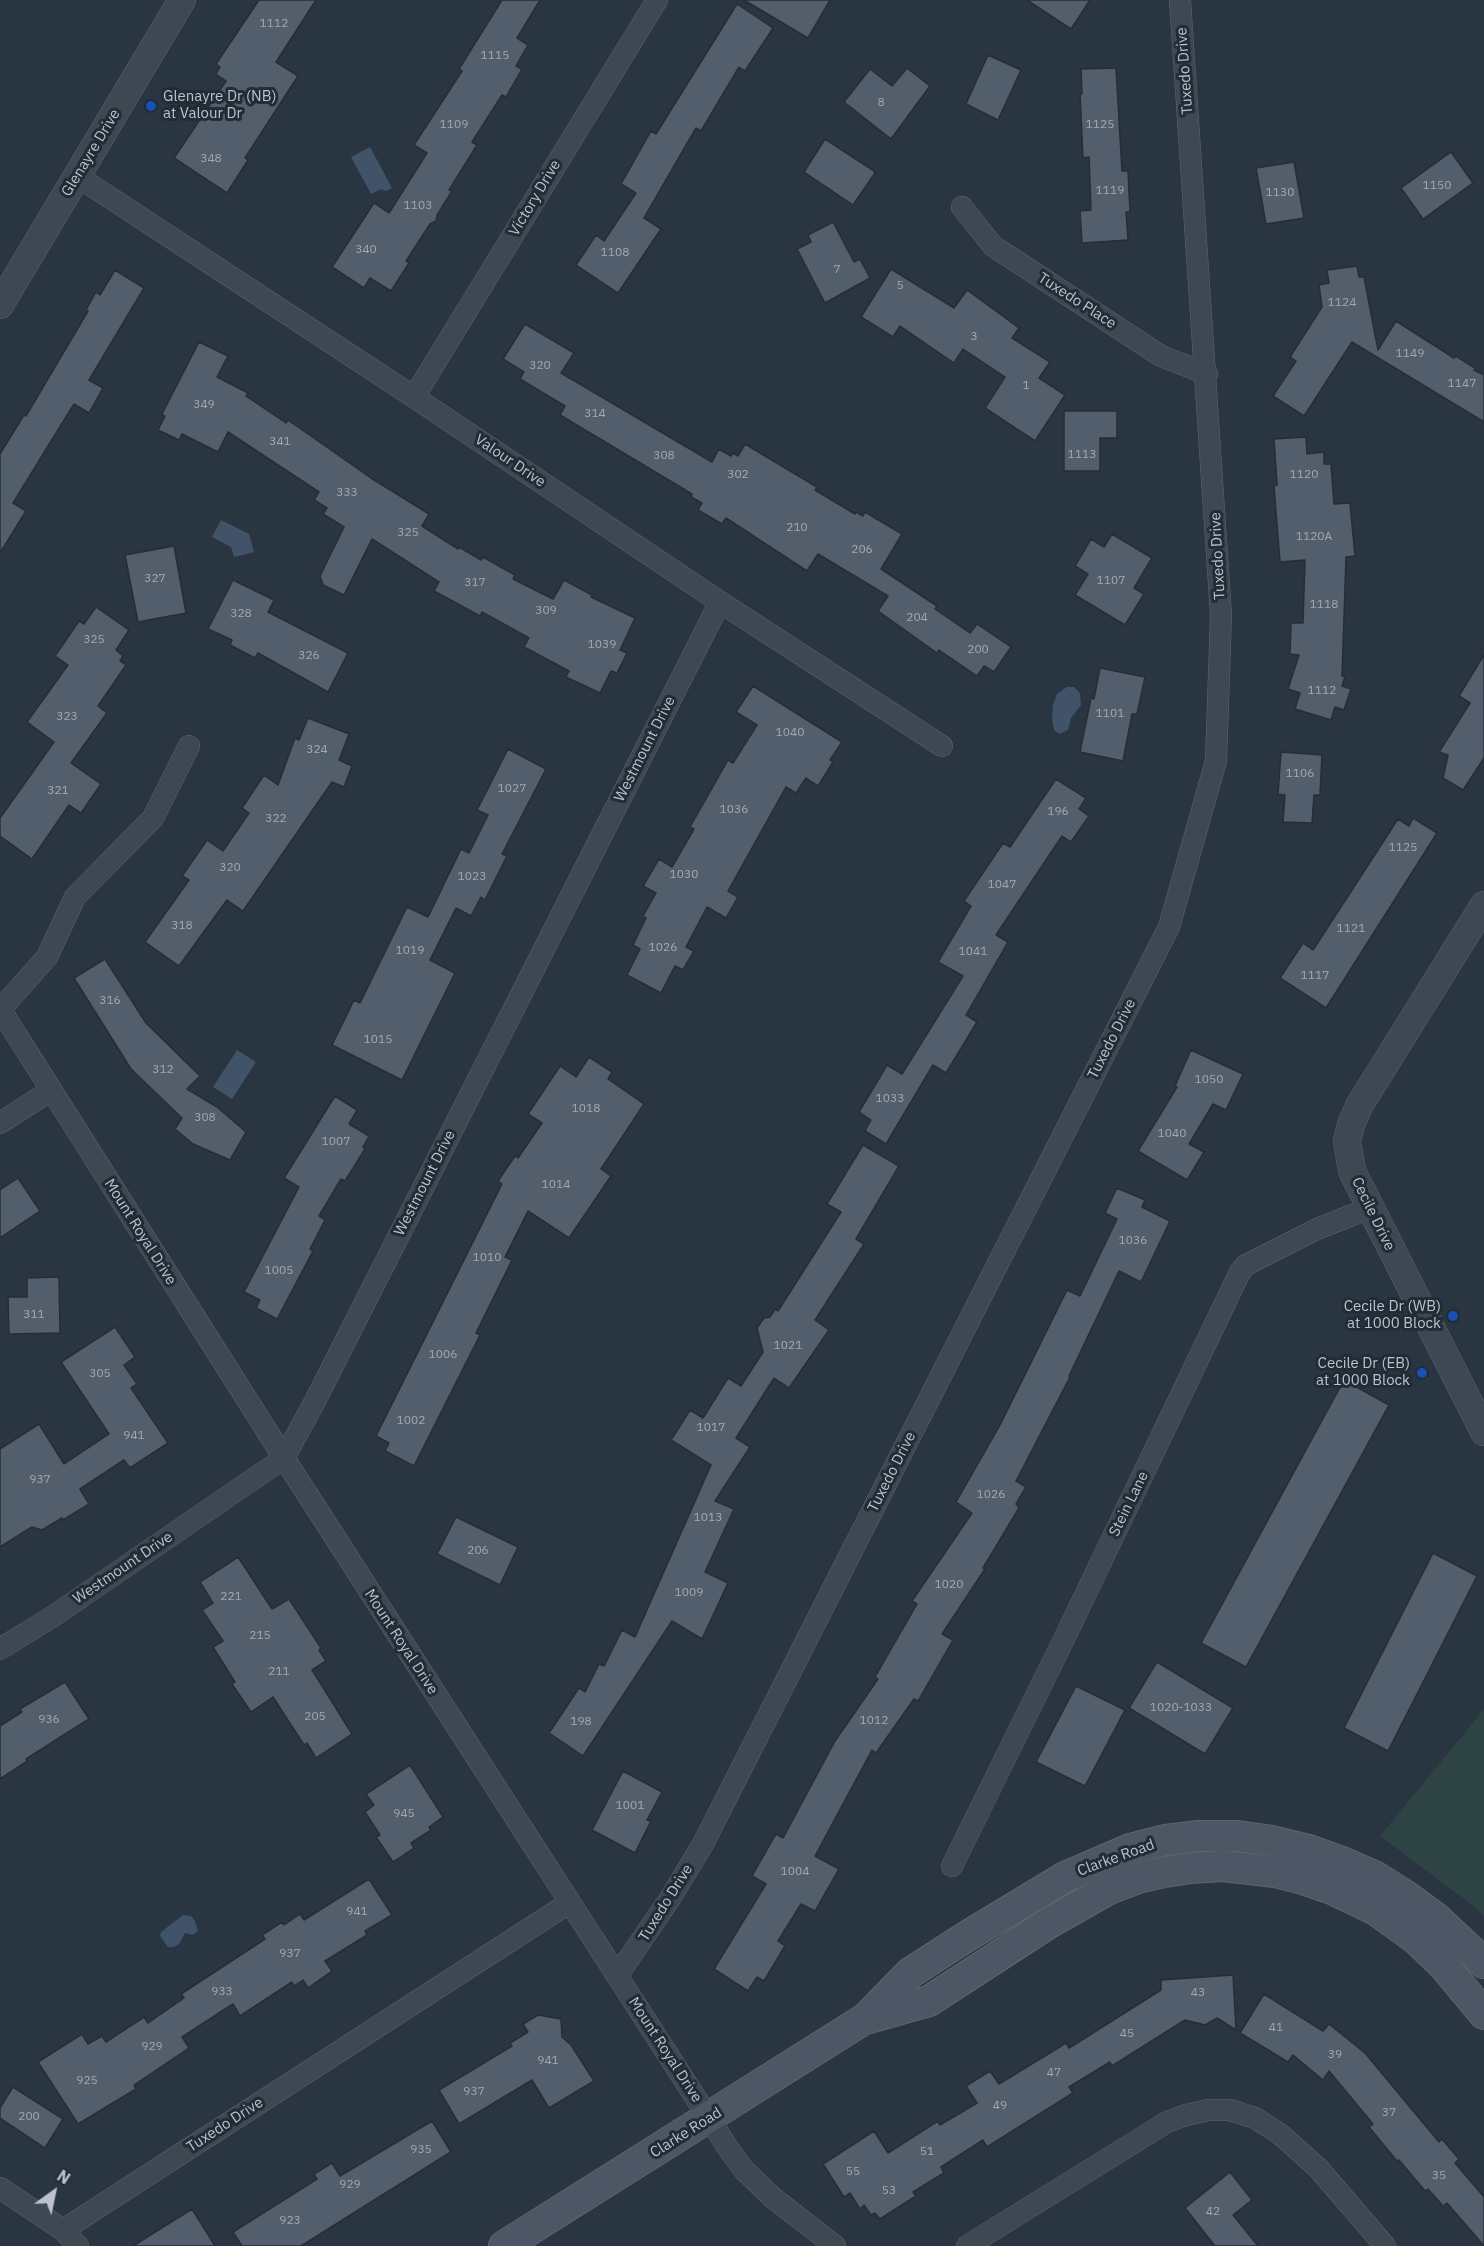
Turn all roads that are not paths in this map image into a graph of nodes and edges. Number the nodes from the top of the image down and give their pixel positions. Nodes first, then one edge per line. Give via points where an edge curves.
1 (182, 0) edge
2 (657, 0) edge
3 (1180, 0) edge
4 (78, 176) junction
5 (962, 207) dead end
6 (0, 305) edge
7 (1207, 374) junction
8 (414, 397) junction
9 (720, 602) junction
10 (189, 746) dead end
11 (942, 746) dead end
12 (1484, 905) edge
13 (0, 1010) edge
14 (51, 1091) junction
15 (0, 1123) edge
16 (1370, 1208) junction
17 (1484, 1432) edge
18 (284, 1458) junction
19 (0, 1648) edge
20 (952, 1866) dead end
21 (569, 1903) junction
22 (1484, 1963) edge
23 (617, 1976) junction
24 (1484, 2014) edge
25 (866, 2018) junction
26 (709, 2119) junction
27 (0, 2188) edge
28 (63, 2230) junction
29 (78, 2246) edge
30 (504, 2246) edge
31 (836, 2246) edge
32 (967, 2246) edge
33 (1385, 2246) edge

1 - 4 street, Glenayre Drive
2 - 8 street, Victory Drive
3 - 7 street, Tuxedo Drive
4 - 6 street, Glenayre Drive
4 - 8 street, Valour Drive
5 - 7 street, Tuxedo Place via 993,246 1161,356
7 - 23 street, Tuxedo Drive via 1221,615 1216,761 1169,927 703,1844
8 - 9 street, Valour Drive
9 - 11 street, Valour Drive
9 - 18 street, Westmount Drive
10 - 13 street via 153,818 75,897 47,957
12 - 16 street, Cecile Drive via 1351,1125 1347,1141 1352,1171
13 - 14 street, Mount Royal Drive
14 - 15 street
14 - 18 street, Mount Royal Drive
16 - 17 street, Cecile Drive
16 - 20 street, Stein Lane via 1317,1229 1246,1265 1240,1272
18 - 19 street, Westmount Drive via 52,1617
18 - 21 street, Mount Royal Drive
21 - 23 street, Mount Royal Drive
21 - 28 street, Tuxedo Drive
22 - 25 main road, Clarke Road via 1406,1896 1342,1862 1272,1841 1198,1836 1130,1849 1065,1877 910,1973
23 - 26 street, Mount Royal Drive
24 - 25 main road, Clarke Road via 1444,1966 1398,1924 1376,1910 1303,1879 1223,1866 1165,1872 1109,1889 929,2001
25 - 26 main road, Clarke Road
26 - 30 main road, Clarke Road
26 - 31 street, Mount Royal Drive via 744,2170
27 - 28 street
28 - 29 street
32 - 33 street via 1167,2122 1209,2110 1230,2110 1255,2118 1280,2134 1317,2168

